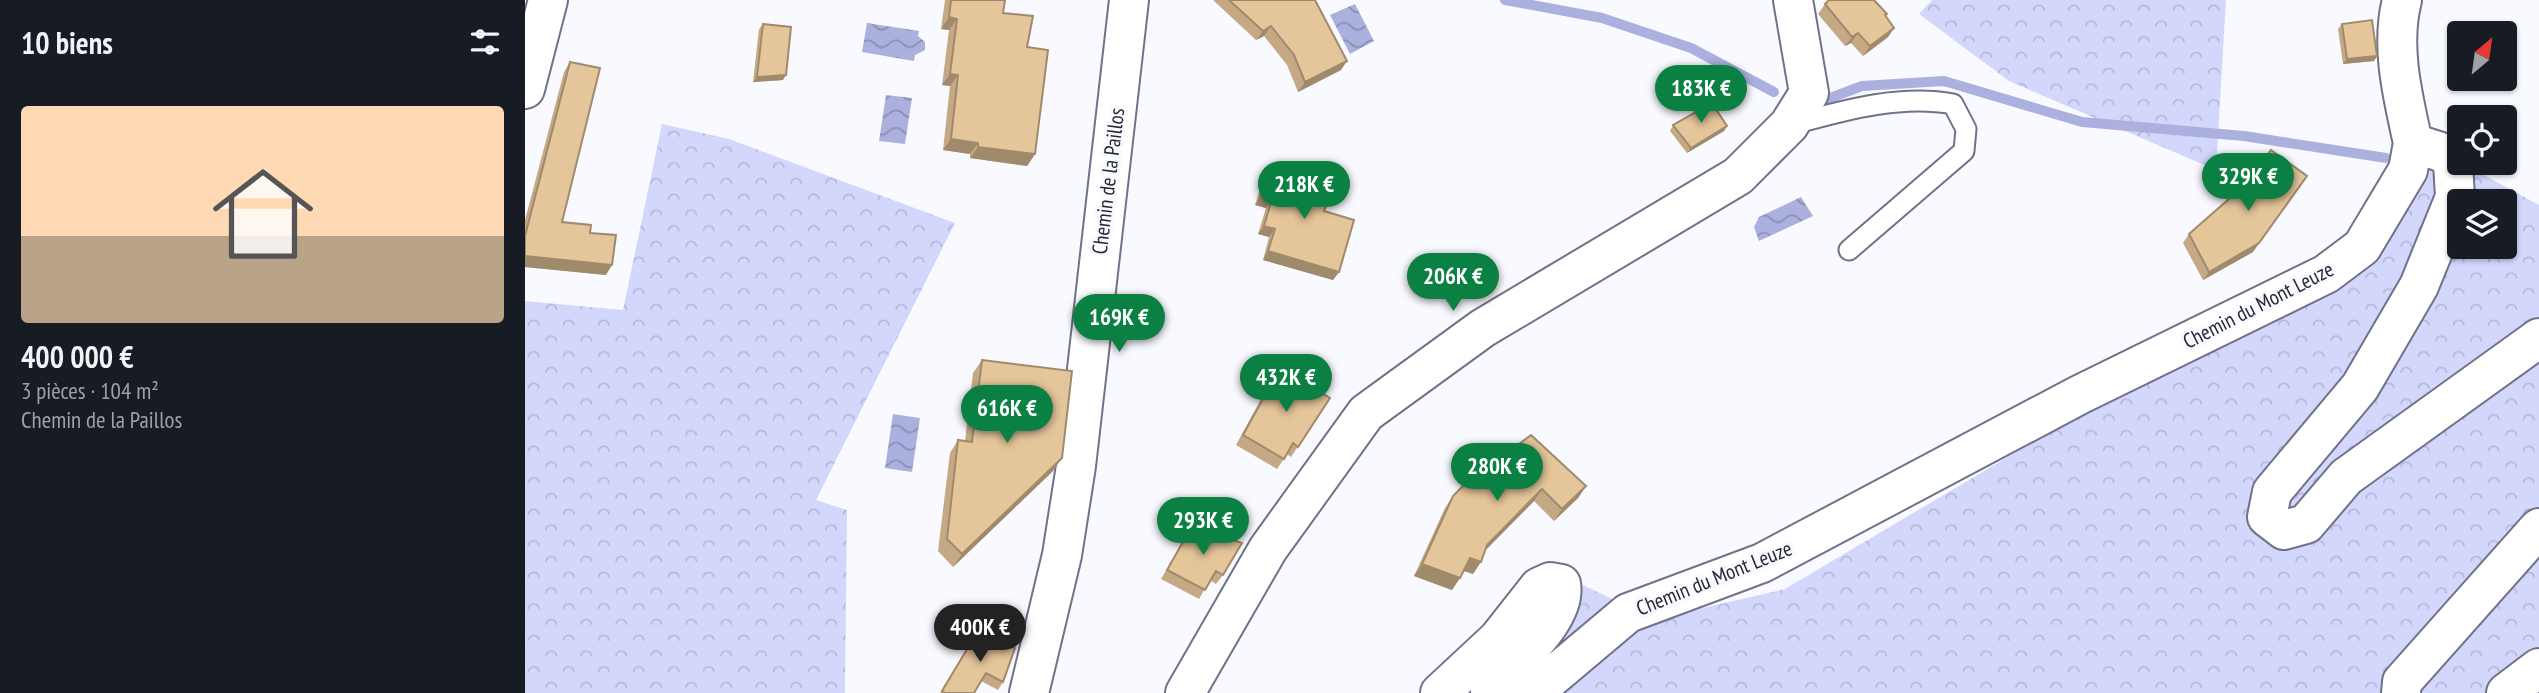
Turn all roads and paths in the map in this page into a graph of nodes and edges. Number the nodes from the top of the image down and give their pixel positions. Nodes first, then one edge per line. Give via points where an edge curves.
1 (548, 0) edge
2 (1129, 0) edge
3 (1793, 0) edge
4 (2402, 0) edge
5 (525, 89) edge
6 (1789, 125) junction
7 (2413, 143) junction
8 (1849, 250) dead end
9 (2539, 338) edge
10 (2539, 528) edge
11 (2539, 668) edge
12 (1029, 693) edge
13 (1185, 693) edge
14 (1440, 693) edge
15 (1490, 693) edge
16 (1534, 693) edge
17 (2401, 693) edge
18 (2506, 693) edge

1 - 5 street
2 - 12 street, Chemin de la Paillos via 1076,466 1062,555
3 - 6 street via 1809,93
4 - 7 street via 2399,76
6 - 8 lane via 1923,99 1952,104 1966,129 1964,151
6 - 13 street via 1738,176 1483,327 1366,413 1268,549
7 - 9 street via 2444,153 2453,163 2455,197 2412,297 2360,387 2272,492 2267,517 2284,530 2306,524 2346,477
7 - 16 street, Chemin du Mont Leuze via 2408,170 2362,247 2326,274 2079,395 1762,563 1628,613
10 - 17 street via 2402,682
11 - 18 street
14 - 15 street via 1498,639 1539,587 1550,582 1562,584 1558,613

